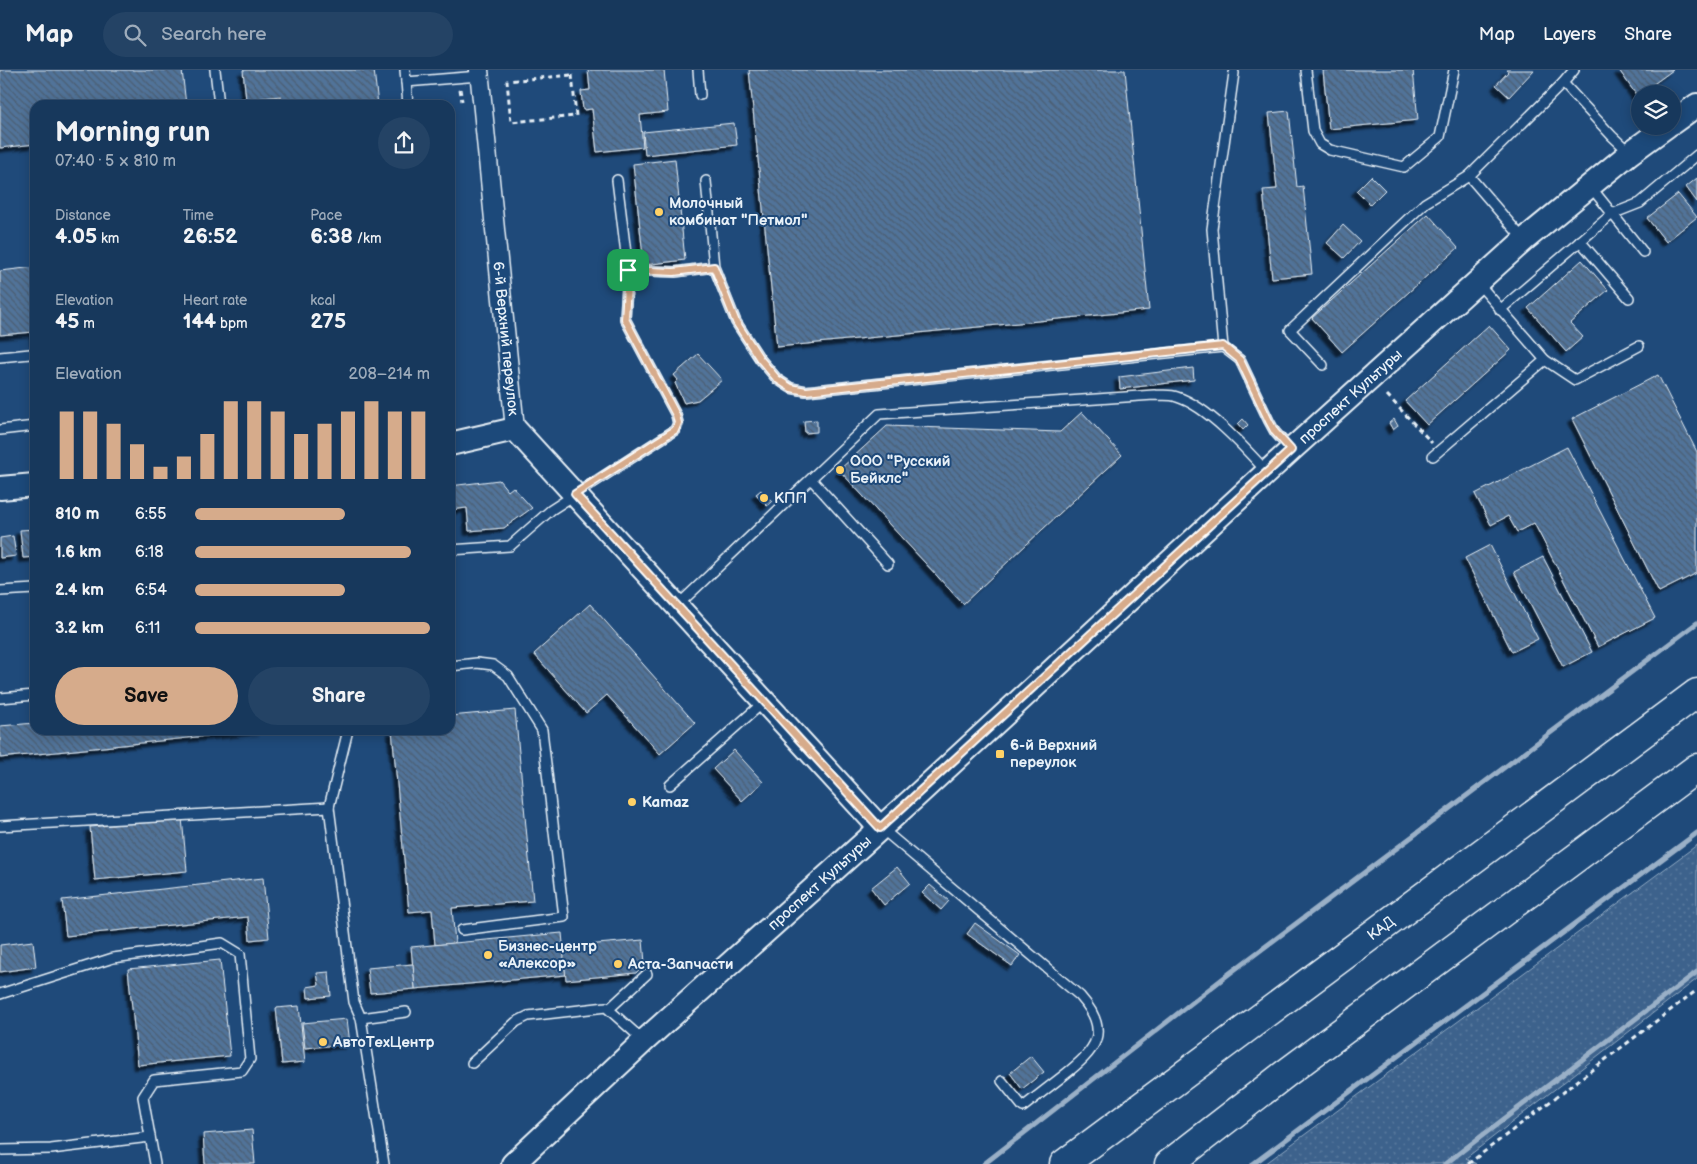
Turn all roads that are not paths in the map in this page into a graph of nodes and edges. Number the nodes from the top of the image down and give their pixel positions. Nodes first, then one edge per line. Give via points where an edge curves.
1 (215, 70) edge
2 (405, 70) edge
3 (698, 70) edge
4 (1306, 70) edge
5 (1454, 70) edge
6 (1574, 70) edge
7 (479, 73) edge
8 (1234, 73) dead end
9 (406, 82) junction
10 (1563, 84) junction
11 (700, 95) dead end
12 (218, 100) edge
13 (408, 100) edge
14 (1697, 105) edge
15 (1681, 117) edge
16 (1655, 135) edge
17 (1630, 153) junction
18 (1697, 155) edge
19 (1469, 176) junction
20 (617, 180) dead end
21 (706, 181) dead end
22 (1590, 186) junction
23 (1612, 214) junction
24 (1524, 240) junction
25 (1580, 242) junction
26 (1643, 252) dead end
27 (714, 267) junction
28 (628, 270) junction
29 (1478, 283) junction
30 (1629, 298) dead end
31 (1500, 310) junction
32 (1223, 346) junction
33 (1639, 346) dead end
34 (30, 354) dead end
35 (0, 357) edge
36 (1545, 360) junction
37 (1323, 365) dead end
38 (30, 427) edge
39 (515, 428) junction
40 (0, 430) edge
41 (455, 443) edge
42 (1291, 450) junction
43 (1436, 454) road end
44 (1267, 472) junction
45 (812, 480) junction
46 (30, 485) edge
47 (0, 488) edge
48 (575, 494) junction
49 (455, 550) edge
50 (888, 564) dead end
51 (30, 589) edge
52 (0, 592) edge
53 (677, 606) junction
54 (455, 665) edge
55 (1697, 693) edge
56 (30, 695) edge
57 (0, 698) edge
58 (765, 701) junction
59 (347, 735) edge
60 (1697, 768) edge
61 (670, 785) dead end
62 (329, 807) junction
63 (0, 826) edge
64 (880, 828) junction
65 (462, 930) dead end
66 (646, 974) dead end
67 (0, 994) edge
68 (609, 1009) junction
69 (406, 1012) dead end
70 (361, 1018) junction
71 (644, 1041) junction
72 (472, 1063) dead end
73 (1002, 1081) dead end
74 (150, 1137) junction
75 (0, 1150) edge
76 (155, 1164) edge
77 (384, 1164) edge
78 (513, 1164) edge
79 (1064, 1164) edge
80 (1168, 1164) edge

1 - 12 lane
2 - 9 lane
3 - 11 lane
4 - 5 lane via 1314,131 1320,144 1330,150 1404,167 1440,137
6 - 10 lane
7 - 9 lane
7 - 39 street, 6-й Верхний переулок
8 - 32 lane via 1212,229
9 - 13 lane
10 - 17 lane
10 - 19 lane
14 - 15 street
16 - 17 street, проспект Культуры
17 - 22 street, проспект Культуры
18 - 23 lane via 1640,203
19 - 24 lane
19 - 37 lane via 1425,203 1290,330
20 - 28 lane
21 - 27 lane
22 - 23 lane
22 - 24 street, проспект Культуры
23 - 25 lane
23 - 26 lane
24 - 29 street, проспект Культуры
25 - 30 lane
25 - 31 lane
27 - 28 lane via 674,272
27 - 32 lane via 736,322 760,359 777,379 791,388 806,391
28 - 48 lane via 625,319 678,423 675,430
29 - 31 lane
29 - 42 street, проспект Культуры
31 - 36 lane
32 - 42 lane via 1240,360 1275,432
33 - 36 lane via 1575,380
34 - 35 lane
36 - 43 lane
38 - 40 lane
39 - 41 street
39 - 48 street, 6-й Верхний переулок
42 - 44 street, проспект Культуры
44 - 45 lane via 1239,441 1199,408 1176,396 1154,395 879,414
44 - 64 street, проспект Культуры
45 - 50 lane
45 - 53 lane
46 - 47 street
48 - 49 lane via 510,546
48 - 53 street, 6-й Верхний переулок
51 - 52 lane
53 - 58 street, 6-й Верхний переулок
54 - 65 lane via 493,665 508,676 542,730 564,917
55 - 79 highway, КАД
56 - 57 lane
58 - 61 lane
58 - 64 street, 6-й Верхний переулок
59 - 62 lane
60 - 80 highway
62 - 63 lane
62 - 70 lane via 354,1002
64 - 71 street, проспект Культуры
64 - 73 lane via 1080,996 1095,1018 1096,1043 1088,1055 1023,1107
66 - 68 lane
67 - 74 lane via 113,958 222,943 240,954 250,1059 242,1071 154,1080 143,1097
68 - 71 lane
68 - 72 lane via 603,1007 522,1018
69 - 70 lane
70 - 77 lane
71 - 78 street, проспект Культуры
74 - 75 lane via 51,1149
74 - 76 lane

